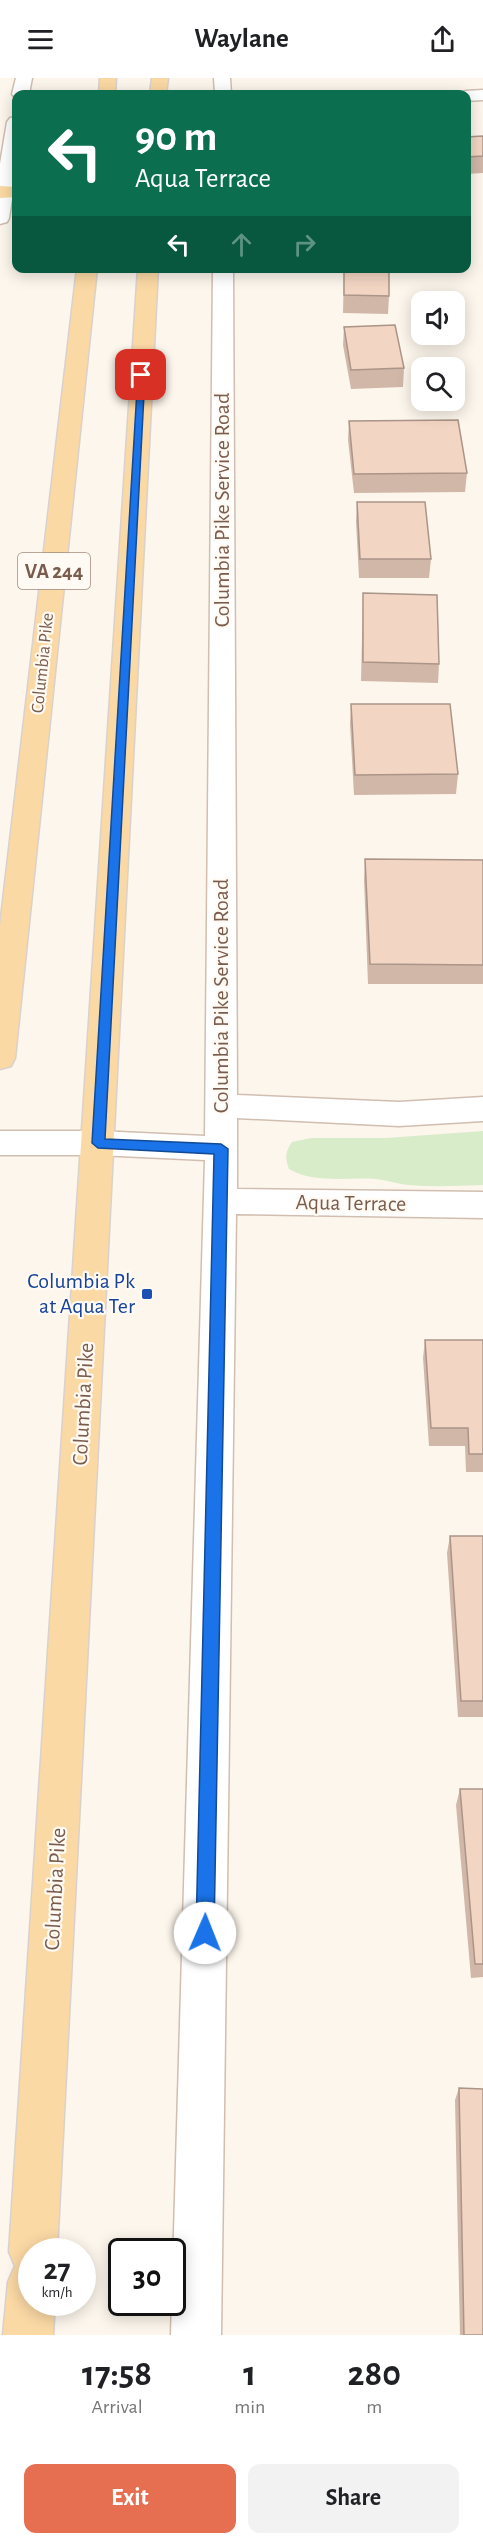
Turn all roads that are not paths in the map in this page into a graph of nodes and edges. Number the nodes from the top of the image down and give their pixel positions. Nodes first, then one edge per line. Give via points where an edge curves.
1 (12, 154) edge
2 (7, 192) edge
3 (0, 218) edge
4 (86, 273) edge
5 (148, 273) edge
6 (223, 273) edge
7 (0, 1058) edge
8 (221, 1106) junction
9 (483, 1109) edge
10 (0, 1143) edge
11 (98, 1143) junction
12 (221, 1149) junction
13 (220, 1201) junction
14 (483, 1205) edge
15 (34, 2238) edge
16 (196, 2335) edge

1 - 2 street
2 - 3 street
4 - 7 main road, Columbia Pike / VA 244
5 - 11 main road, Columbia Pike
6 - 8 street, Columbia Pike Service Road
8 - 9 street via 399,1114
8 - 12 street, Columbia Pike Service Road
10 - 11 street
11 - 12 street
11 - 15 main road, Columbia Pike
12 - 13 street, Columbia Pike Service Road
13 - 14 street, Aqua Terrace
13 - 16 street, Columbia Pike Service Road

